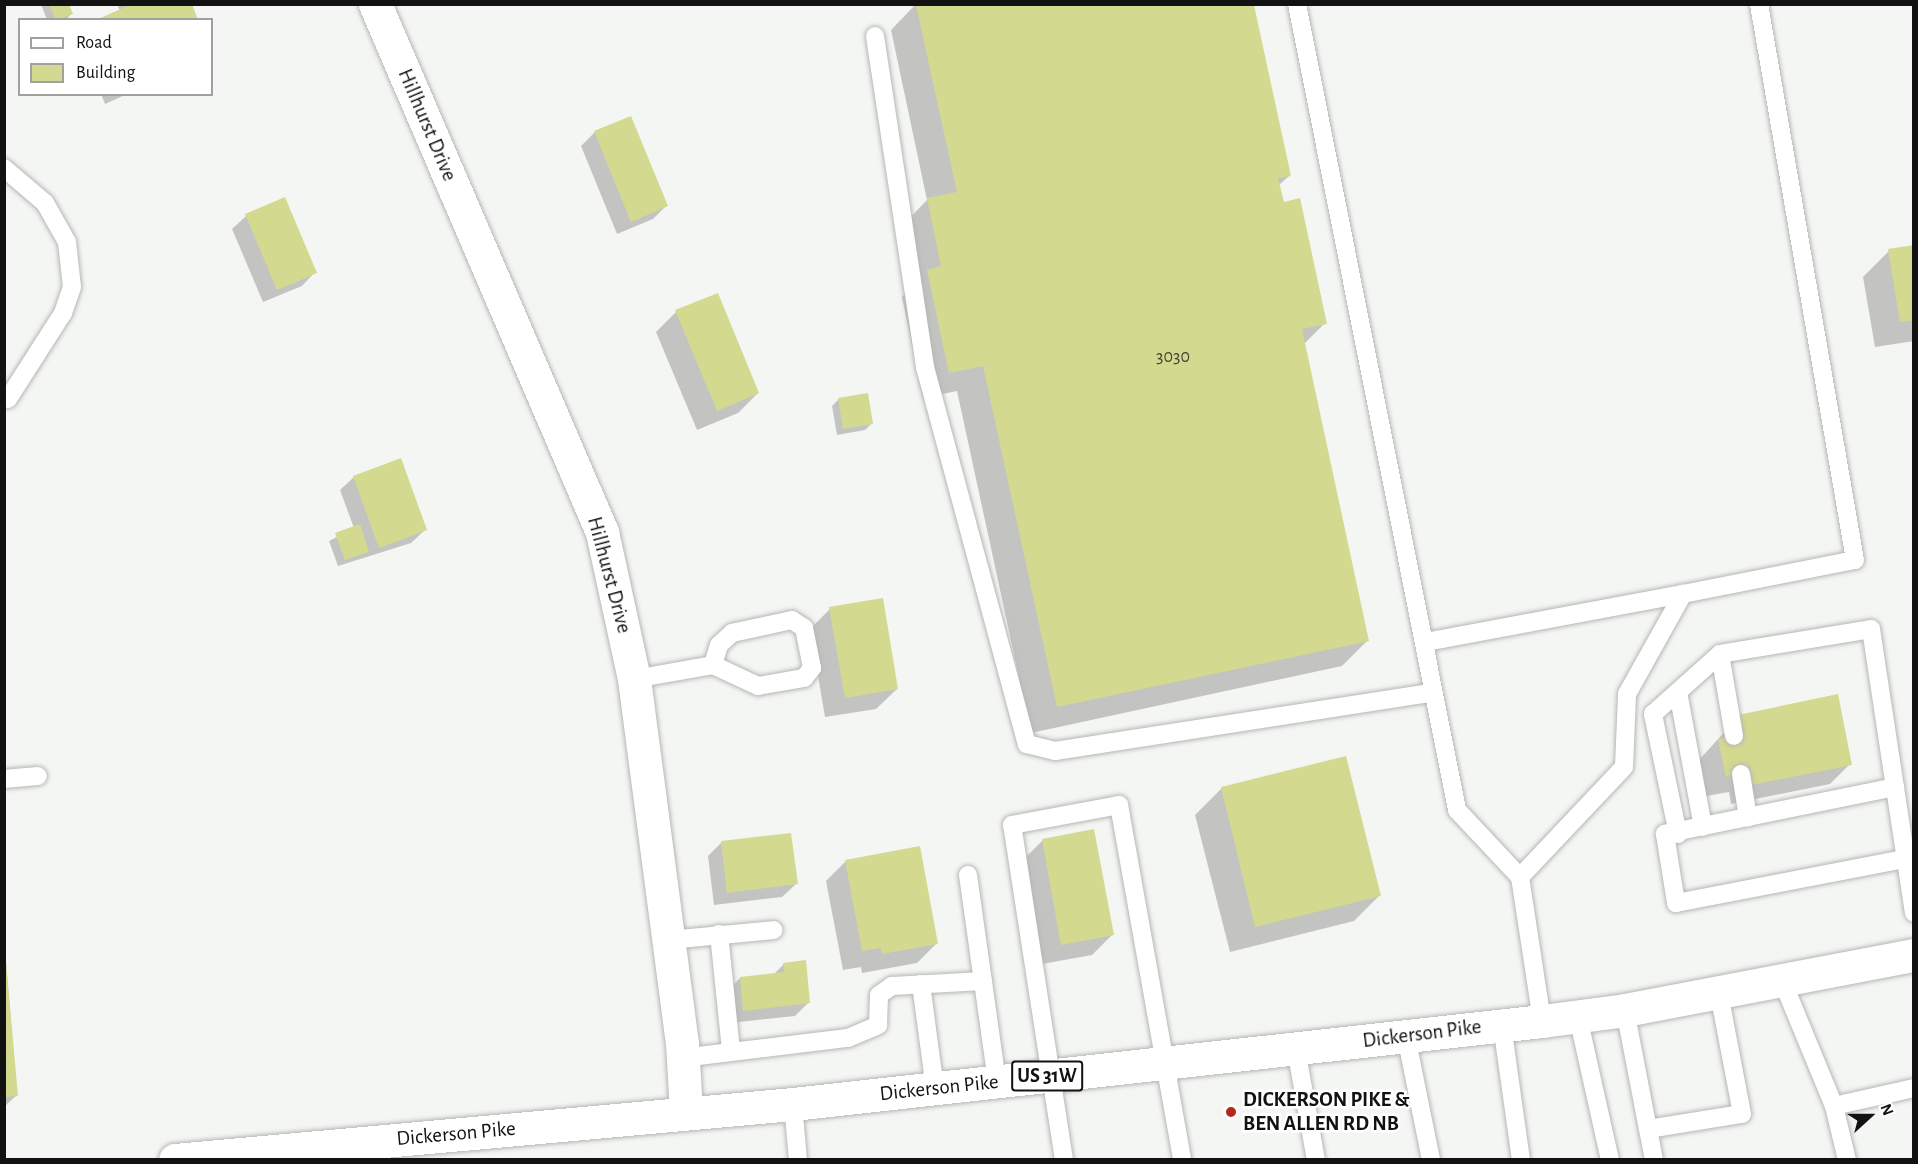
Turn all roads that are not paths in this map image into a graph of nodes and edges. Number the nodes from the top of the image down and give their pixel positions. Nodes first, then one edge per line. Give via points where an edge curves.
1 (375, 4) edge
2 (1297, 4) edge
3 (1759, 4) edge
4 (875, 36) dead end
5 (4, 168) edge
6 (8, 399) dead end
7 (1683, 594) junction
8 (1426, 642) junction
9 (1720, 654) junction
10 (713, 665) junction
11 (634, 680) junction
12 (1678, 692) junction
13 (1431, 693) junction
14 (1734, 736) dead end
15 (1741, 774) dead end
16 (38, 776) dead end
17 (4, 779) edge
18 (1895, 787) junction
19 (1748, 817) junction
20 (1703, 827) junction
21 (1678, 834) junction
22 (1905, 859) junction
23 (968, 875) dead end
24 (1520, 877) junction
25 (1914, 913) edge
26 (774, 930) dead end
27 (718, 934) junction
28 (669, 940) junction
29 (1914, 954) edge
30 (1782, 980) junction
31 (983, 981) junction
32 (921, 984) junction
33 (1719, 993) junction
34 (1624, 1010) junction
35 (1578, 1017) junction
36 (1542, 1021) junction
37 (1502, 1025) junction
38 (1406, 1036) junction
39 (1296, 1049) junction
40 (731, 1050) junction
41 (682, 1058) junction
42 (1163, 1063) junction
43 (1050, 1076) junction
44 (997, 1082) junction
45 (1914, 1088) edge
46 (935, 1089) junction
47 (793, 1104) junction
48 (1834, 1106) junction
49 (686, 1113) junction
50 (1648, 1130) junction
51 (175, 1160) edge
52 (798, 1160) edge
53 (1064, 1160) edge
54 (1182, 1160) edge
55 (1316, 1160) edge
56 (1431, 1160) edge
57 (1521, 1160) edge
58 (1610, 1160) edge
59 (1654, 1160) edge
60 (1847, 1160) edge

1 - 11 main road, Hillhurst Drive via 602,532
2 - 8 lane
3 - 7 lane via 1855,561
4 - 13 lane via 925,367 1027,744 1055,751
5 - 6 lane via 45,203 67,242 72,287 63,313
7 - 8 lane
7 - 24 lane via 1627,694 1624,767
8 - 13 lane
9 - 12 lane
9 - 14 lane
9 - 18 lane via 1871,629
10 - 10 lane via 751,686 804,678 812,668 804,628 792,620 732,633 719,645
10 - 11 lane
11 - 28 main road, Hillhurst Drive
12 - 20 lane
12 - 21 lane via 1653,714
13 - 24 lane via 1456,810
15 - 19 lane
16 - 17 lane
18 - 19 lane
18 - 22 lane
19 - 20 lane
20 - 21 lane
21 - 22 lane via 1665,834 1676,903
22 - 25 lane
23 - 31 lane
24 - 36 lane
26 - 27 lane
27 - 28 lane
27 - 40 lane
28 - 41 main road, Hillhurst Drive
29 - 30 main road, Dickerson Pike / US 31W
30 - 33 main road, Dickerson Pike / US 31W
30 - 48 lane
31 - 32 lane
31 - 44 lane
32 - 40 lane via 892,986 879,995 878,1024 848,1038
32 - 46 lane
33 - 34 main road, Dickerson Pike / US 31W
33 - 50 lane via 1742,1114
34 - 35 main road, Dickerson Pike / US 31W
34 - 50 lane
35 - 36 main road, Dickerson Pike / US 31W
35 - 58 lane
36 - 37 main road, Dickerson Pike / US 31W
37 - 38 main road, Dickerson Pike / US 31W
37 - 57 lane
38 - 39 main road, Dickerson Pike / US 31W
38 - 56 lane
39 - 42 main road, Dickerson Pike / US 31W
39 - 55 lane
40 - 41 lane
41 - 49 main road, Hillhurst Drive
42 - 43 main road, Dickerson Pike / US 31W
42 - 43 lane via 1119,805 1012,825
42 - 54 lane
43 - 44 main road, Dickerson Pike / US 31W
43 - 53 lane
44 - 46 main road, Dickerson Pike / US 31W
45 - 48 lane
46 - 47 main road, Dickerson Pike / US 31W
47 - 49 main road, Dickerson Pike / US 31W
47 - 52 lane
48 - 60 lane
49 - 51 main road, Dickerson Pike / US 31W
50 - 59 lane

